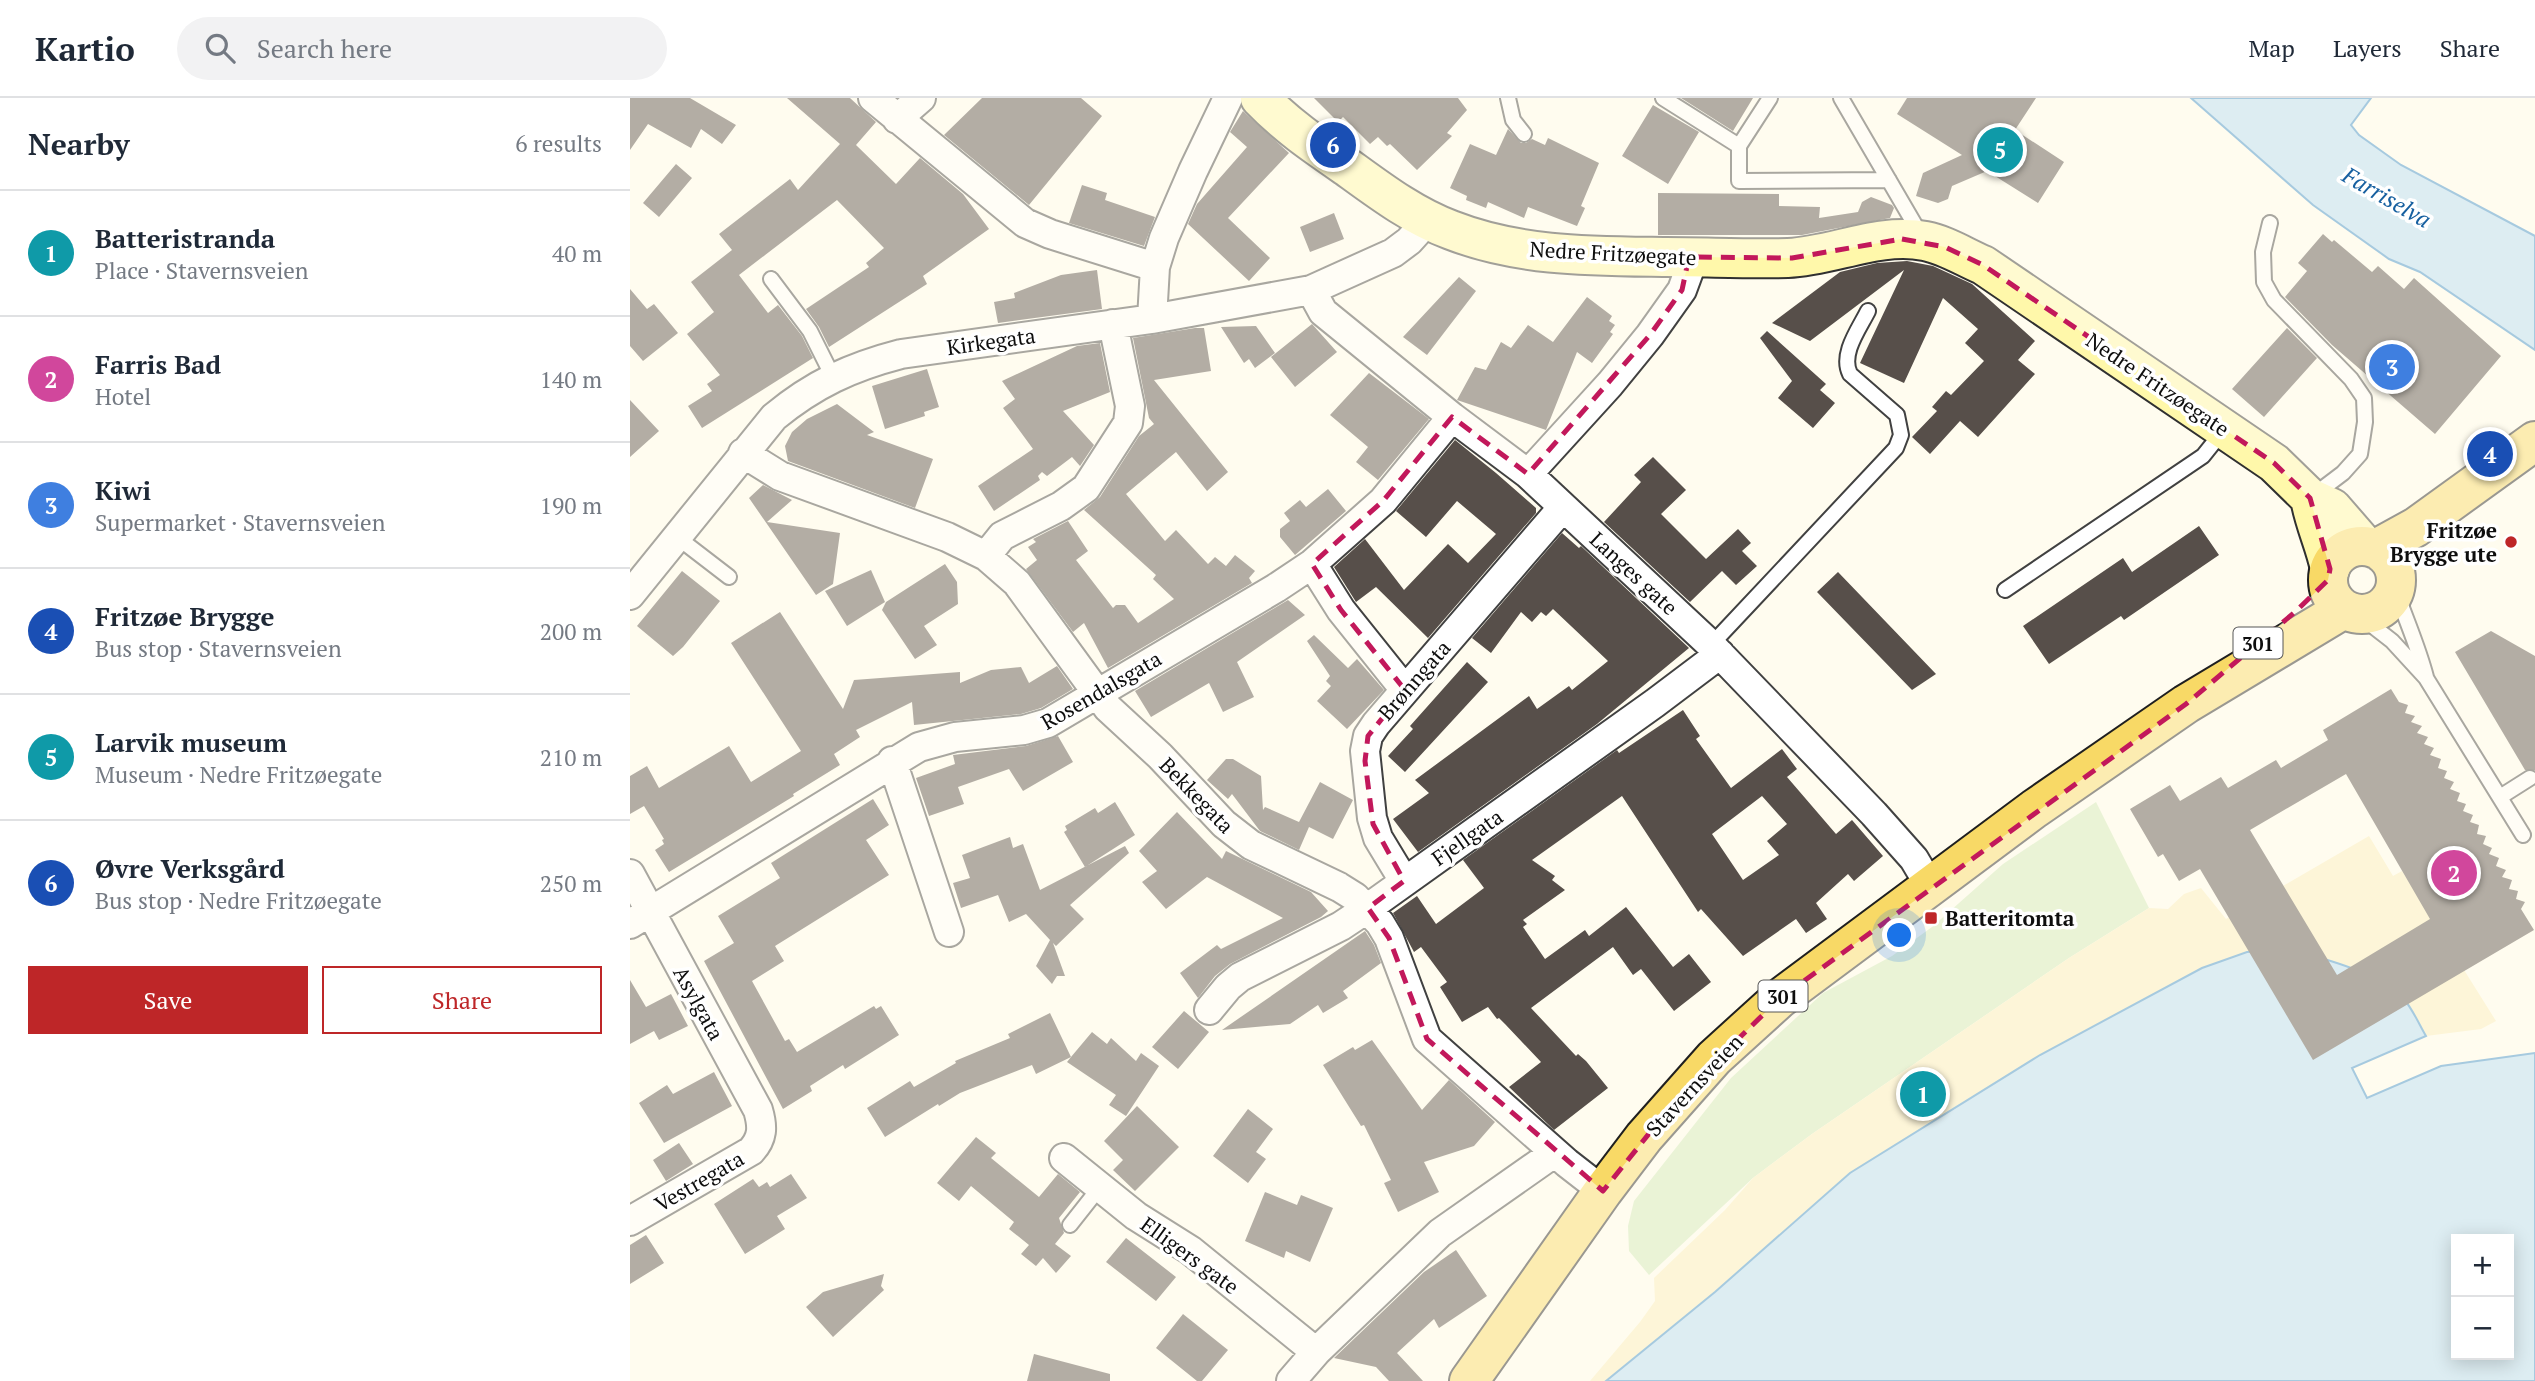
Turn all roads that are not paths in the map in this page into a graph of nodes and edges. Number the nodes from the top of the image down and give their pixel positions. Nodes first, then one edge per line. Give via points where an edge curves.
1 (873, 98) edge
2 (921, 98) edge
3 (1228, 98) edge
4 (1260, 98) edge
5 (1508, 98) edge
6 (1664, 98) edge
7 (1770, 98) edge
8 (1841, 98) edge
9 (897, 119) junction
10 (1524, 134) dead end
11 (1739, 146) junction
12 (1889, 180) junction
13 (1424, 214) junction
14 (2270, 223) dead end
15 (1924, 241) junction
16 (1689, 257) junction
17 (1155, 267) junction
18 (771, 279) dead end
19 (1311, 290) junction
20 (1868, 311) dead end
21 (1152, 319) junction
22 (1113, 324) junction
23 (833, 377) junction
24 (1452, 417) junction
25 (2225, 428) junction
26 (2535, 441) edge
27 (743, 453) junction
28 (2535, 454) edge
29 (1528, 474) junction
30 (2310, 498) junction
31 (1563, 507) junction
32 (677, 537) junction
33 (986, 556) junction
34 (1312, 564) junction
35 (2383, 565) junction
36 (729, 577) dead end
37 (2005, 590) dead end
38 (2340, 593) junction
39 (630, 595) edge
40 (1715, 649) junction
41 (2426, 678) junction
42 (1407, 688) junction
43 (1096, 694) junction
44 (892, 761) junction
45 (2530, 778) dead end
46 (2500, 797) junction
47 (2523, 835) dead end
48 (630, 874) edge
49 (1404, 881) junction
50 (1930, 886) junction
51 (1368, 908) junction
52 (640, 918) edge
53 (950, 932) dead end
54 (1209, 1010) dead end
55 (762, 1134) joint
56 (1554, 1153) junction
57 (1065, 1158) dead end
58 (1100, 1187) junction
59 (1603, 1191) junction
60 (630, 1221) edge
61 (1070, 1225) dead end
62 (1316, 1352) junction
63 (1291, 1381) edge
64 (1469, 1381) edge

1 - 9 street
2 - 9 street
3 - 17 street via 1164,237
4 - 13 main road, Nedre Fritzøegate via 1284,123
5 - 10 lane
6 - 11 lane
7 - 11 lane
8 - 12 lane
9 - 17 street via 1025,223
11 - 12 lane via 1739,181
12 - 15 lane
13 - 16 main road, Nedre Fritzøegate via 1477,239 1546,253
13 - 19 street, Kirkegata via 1409,242 1393,253
14 - 30 lane via 2263,252 2264,282 2274,300 2364,398 2360,454
15 - 16 main road, Nedre Fritzøegate via 1875,242 1792,258
15 - 25 main road, Nedre Fritzøegate via 1983,265
16 - 29 street via 1682,290 1650,335
17 - 21 street
18 - 23 lane via 810,331
19 - 21 street, Kirkegata
19 - 24 street, Langes gate via 1323,312
20 - 40 lane via 1846,365 1850,374 1897,415 1901,435 1896,448
21 - 22 street, Kirkegata
22 - 23 street, Kirkegata via 901,354
22 - 33 street via 1130,406 1128,423 1086,488 1062,506 1002,536
23 - 27 street, Kirkegata via 774,417
24 - 29 street, Langes gate
24 - 34 street, Rosendalsgata via 1383,501
25 - 30 main road, Nedre Fritzøegate via 2274,463
25 - 37 lane via 2203,456
26 - 35 main road, 301 via 2416,527
27 - 32 street, Kirkegata
27 - 33 street, Bekkegata via 780,476 947,537
28 - 35 main road, 301 via 2511,480 2429,546
29 - 31 street, Langes gate
30 - 35 main road, Nedre Fritzøegate via 2333,508
30 - 38 main road, Nedre Fritzøegate
31 - 40 street, Langes gate
31 - 42 street, Brønngata
32 - 36 lane
32 - 39 street, Kirkegata
33 - 43 street, Bekkegata via 1017,583
34 - 42 street via 1340,610
34 - 43 street, Rosendalsgata
35 - 38 main road, 301 via 2353,547 2343,552 2334,559
35 - 38 main road, 301 via 2389,599 2380,608 2369,613
35 - 41 lane via 2419,647
38 - 41 lane
38 - 50 main road, Stavernsveien / 301
40 - 49 street, Fjellgata via 1644,711
40 - 50 street, Langes gate via 1874,814 1914,859
41 - 46 lane
42 - 49 street, Brønngata via 1368,736 1365,761 1373,824
43 - 44 street, Rosendalsgata via 1036,727 955,737
43 - 51 street, Bekkegata via 1236,835 1339,887
44 - 52 street, Rosendalsgata
44 - 53 street
45 - 46 lane
46 - 47 lane
48 - 52 street, Asylgata
49 - 51 street, Fjellgata
50 - 59 main road, Stavernsveien / 301 via 1748,1027 1676,1100
51 - 54 street, Fjellgata via 1240,977
51 - 56 street, Bekkegata via 1389,938 1427,1040
52 - 55 street, Asylgata via 758,1111
55 - 60 street, Vestregata via 751,1151
56 - 59 street, Bekkegata
56 - 62 street via 1440,1233
57 - 58 street, Elligers gate
58 - 61 lane
58 - 62 street, Elligers gate
59 - 64 main road, Stavernsveien / 301
62 - 63 street

